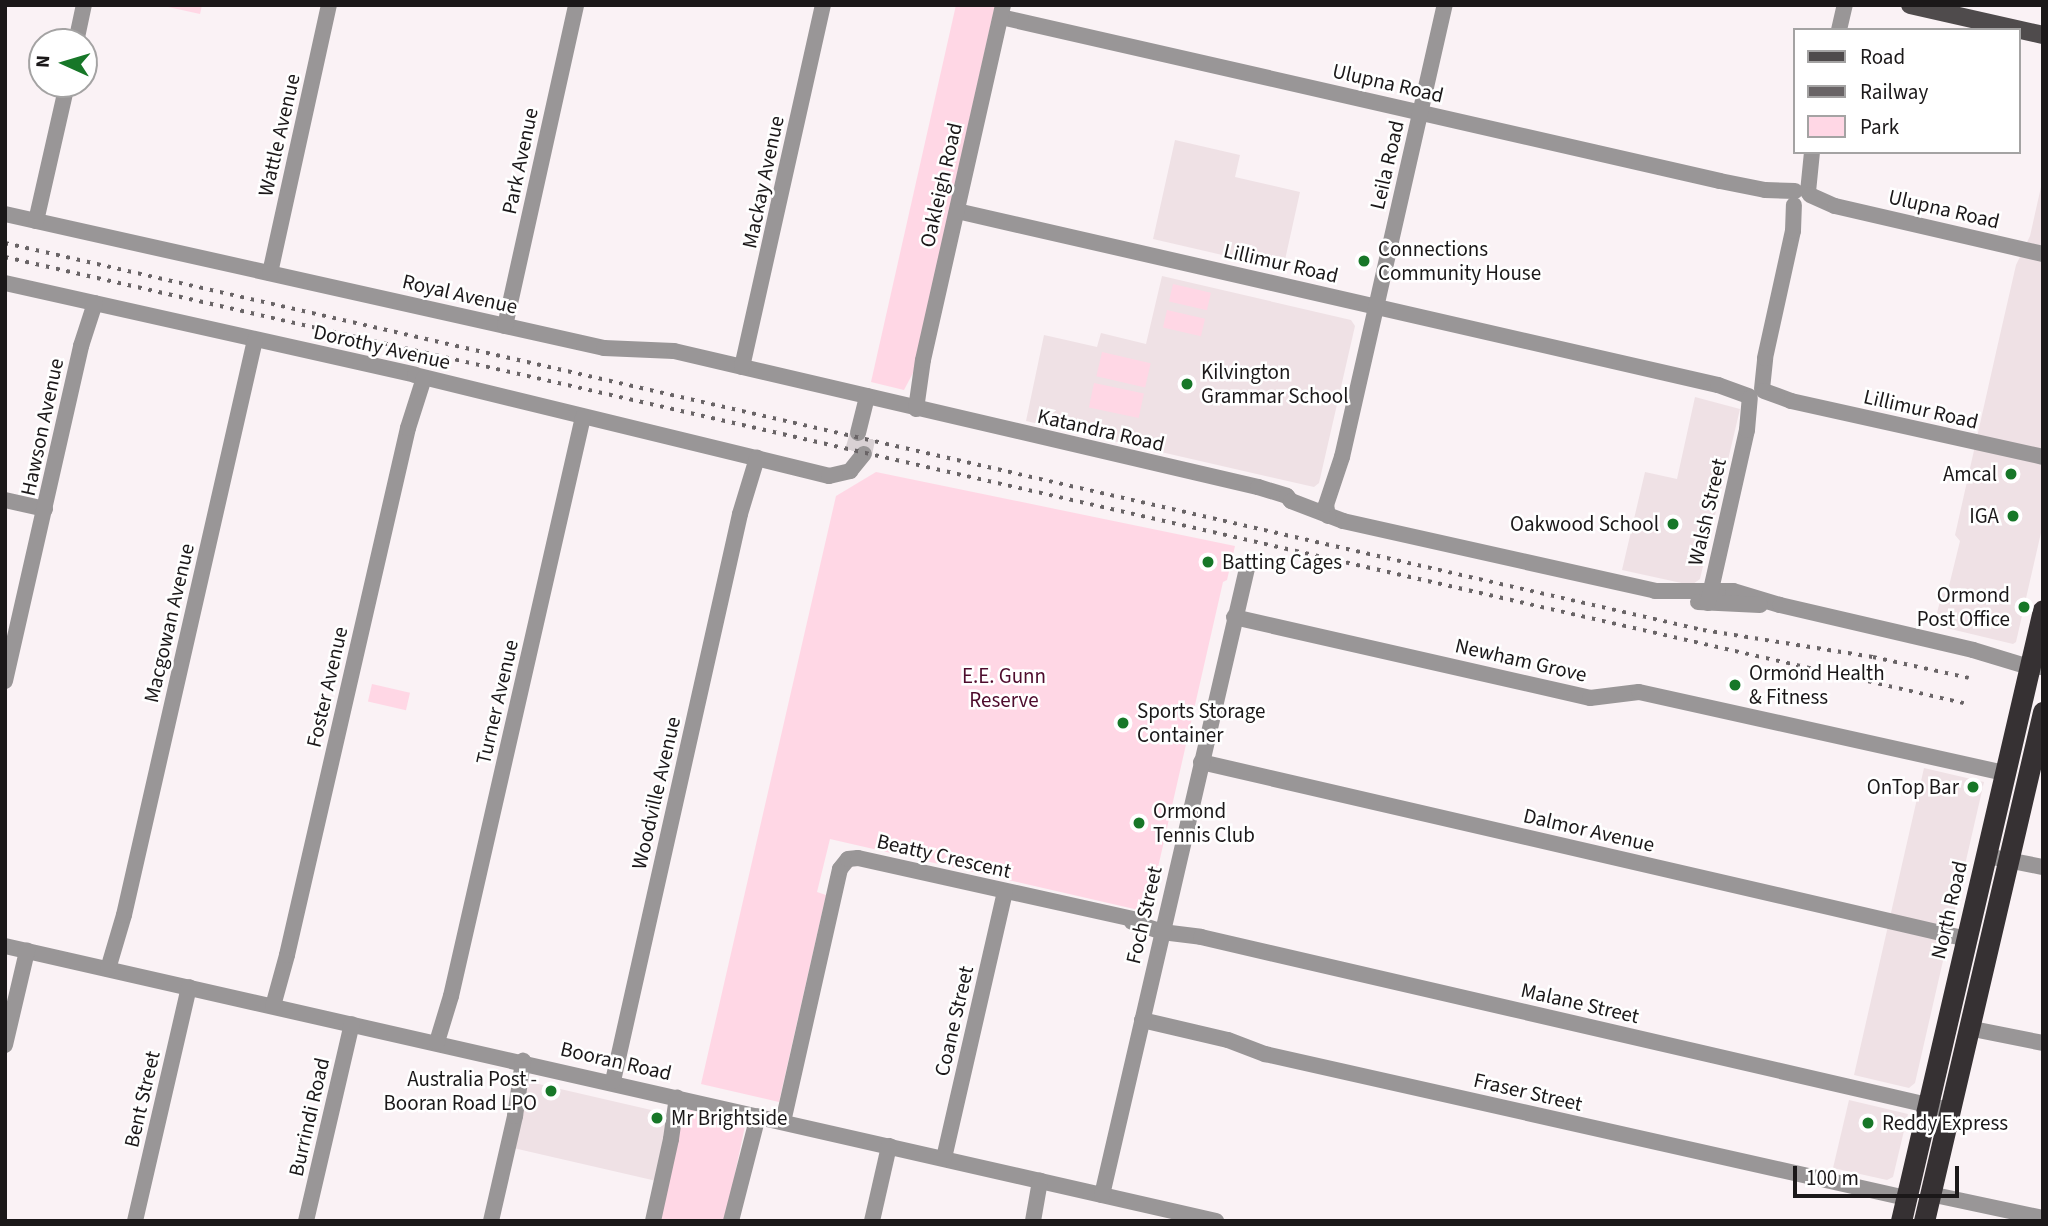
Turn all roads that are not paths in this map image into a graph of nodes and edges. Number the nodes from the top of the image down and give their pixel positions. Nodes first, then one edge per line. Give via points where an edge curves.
1 (84, 5) edge
2 (330, 5) edge
3 (576, 5) edge
4 (823, 5) edge
5 (1445, 5) edge
6 (1845, 5) edge
7 (1910, 5) edge
8 (1002, 11) edge
9 (79, 28) edge
10 (1839, 28) edge
11 (2012, 28) edge
12 (2020, 30) edge
13 (2043, 35) edge
14 (64, 98) edge
15 (1421, 112) junction
16 (1812, 154) edge
17 (1801, 199) junction
18 (957, 211) junction
19 (5, 214) edge
20 (36, 221) junction
21 (2043, 254) edge
22 (270, 273) junction
23 (5, 283) edge
24 (91, 302) junction
25 (1376, 307) junction
26 (505, 326) junction
27 (255, 340) junction
28 (742, 367) junction
29 (419, 377) junction
30 (1756, 394) junction
31 (871, 397) junction
32 (911, 407) junction
33 (583, 416) junction
34 (863, 434) tunnel mouth
35 (859, 452) tunnel mouth
36 (752, 457) junction
37 (2043, 457) edge
38 (5, 500) edge
39 (45, 509) junction
40 (1330, 510) junction
41 (1248, 564) dead end
42 (1710, 597) junction
43 (2043, 610) edge
44 (1234, 617) junction
45 (2035, 663) edge
46 (5, 681) edge
47 (2043, 712) edge
48 (1201, 762) junction
49 (2005, 773) junction
50 (1986, 856) junction
51 (2008, 860) junction
52 (2043, 867) edge
53 (1005, 892) junction
54 (1163, 929) junction
55 (1967, 939) junction
56 (5, 946) edge
57 (27, 951) junction
58 (111, 970) junction
59 (190, 987) junction
60 (276, 1006) junction
61 (1142, 1020) junction
62 (352, 1024) junction
63 (1968, 1028) junction
64 (440, 1043) junction
65 (2043, 1043) edge
66 (5, 1045) edge
67 (528, 1062) junction
68 (613, 1081) junction
69 (680, 1098) junction
70 (1939, 1108) junction
71 (755, 1115) junction
72 (783, 1122) junction
73 (889, 1146) junction
74 (944, 1158) junction
75 (1043, 1181) junction
76 (1930, 1194) junction
77 (1102, 1195) junction
78 (1906, 1198) junction
79 (1194, 1218) edge
80 (2043, 1218) edge
81 (135, 1221) edge
82 (306, 1221) edge
83 (491, 1221) edge
84 (653, 1221) edge
85 (731, 1221) edge
86 (872, 1221) edge
87 (1035, 1221) edge
88 (1216, 1221) edge
89 (1901, 1221) edge
90 (1924, 1221) edge

1 - 9 street
2 - 22 street, Wattle Avenue
3 - 26 street, Park Avenue
4 - 28 street, Mackay Avenue
5 - 15 street, Leila Road
6 - 10 street
7 - 11 main road
8 - 15 street, Ulupna Road
8 - 18 street, Oakleigh Road
12 - 13 main road
14 - 20 street
15 - 17 street, Ulupna Road
15 - 25 street, Leila Road
16 - 17 street, Walsh Street
17 - 21 street, Ulupna Road
17 - 30 street, Walsh Street
18 - 25 street, Lillimur Road
18 - 32 street, Oakleigh Road
19 - 20 street, Royal Avenue
20 - 22 street, Royal Avenue
22 - 26 street, Royal Avenue
23 - 24 street, Dorothy Avenue
24 - 27 street, Dorothy Avenue
24 - 39 street, Hawson Avenue
25 - 30 street, Lillimur Road
25 - 40 street, Leila Road
26 - 28 street, Royal Avenue via 604,348 663,349
27 - 29 street, Dorothy Avenue
27 - 58 street, Macgowan Avenue
28 - 31 street, Royal Avenue
29 - 33 street, Dorothy Avenue
29 - 60 street, Foster Avenue
30 - 37 street, Lillimur Road
30 - 42 street, Walsh Street
31 - 32 street, Royal Avenue
31 - 34 street
32 - 40 street, Katandra Road
33 - 36 street, Dorothy Avenue
33 - 64 street, Turner Avenue
35 - 36 street via 822,473
36 - 68 street, Woodville Avenue
38 - 39 street
39 - 46 street, Hawson Avenue
40 - 42 street, Katandra Road via 1355,523 1680,599
41 - 44 street, Foch Street
42 - 45 street, Katandra Road via 1780,606
43 - 45 highway, North Road
44 - 48 street, Foch Street
44 - 49 street, Newham Grove via 1590,698 1639,692
45 - 49 highway, North Road
47 - 51 highway, North Road
48 - 54 street, Foch Street
48 - 55 street, Dalmor Avenue
49 - 50 highway, North Road
50 - 51 street
50 - 55 highway, North Road
51 - 52 street
51 - 63 highway, North Road
53 - 54 street, Beatty Crescent
53 - 72 street, Beatty Crescent via 858,858 844,861
53 - 74 street, Coane Street
54 - 61 street, Foch Street
54 - 70 street, Malane Street
55 - 70 highway, North Road
56 - 57 street, Booran Road
57 - 58 street, Booran Road
57 - 66 street
58 - 59 street, Booran Road
59 - 60 street, Booran Road
59 - 81 street, Bent Street
60 - 62 street, Booran Road
61 - 77 street, Foch Street
61 - 78 street, Fraser Street via 1222,1038 1278,1057
62 - 64 street, Booran Road
62 - 82 street, Burrindi Road
63 - 65 street
63 - 70 highway, North Road
64 - 67 street, Booran Road
67 - 68 street, Booran Road
67 - 83 street
68 - 69 street, Booran Road
69 - 71 street, Booran Road
69 - 84 street
70 - 76 highway, North Road
70 - 78 highway, North Road
71 - 72 street, Booran Road
71 - 85 street
72 - 73 street, Booran Road
73 - 74 street, Booran Road
73 - 86 street
74 - 75 street, Booran Road
75 - 77 street, Booran Road
75 - 87 street
76 - 80 street
76 - 90 highway, North Road
77 - 79 street, Booran Road
78 - 89 highway, North Road
79 - 88 street, Booran Road

